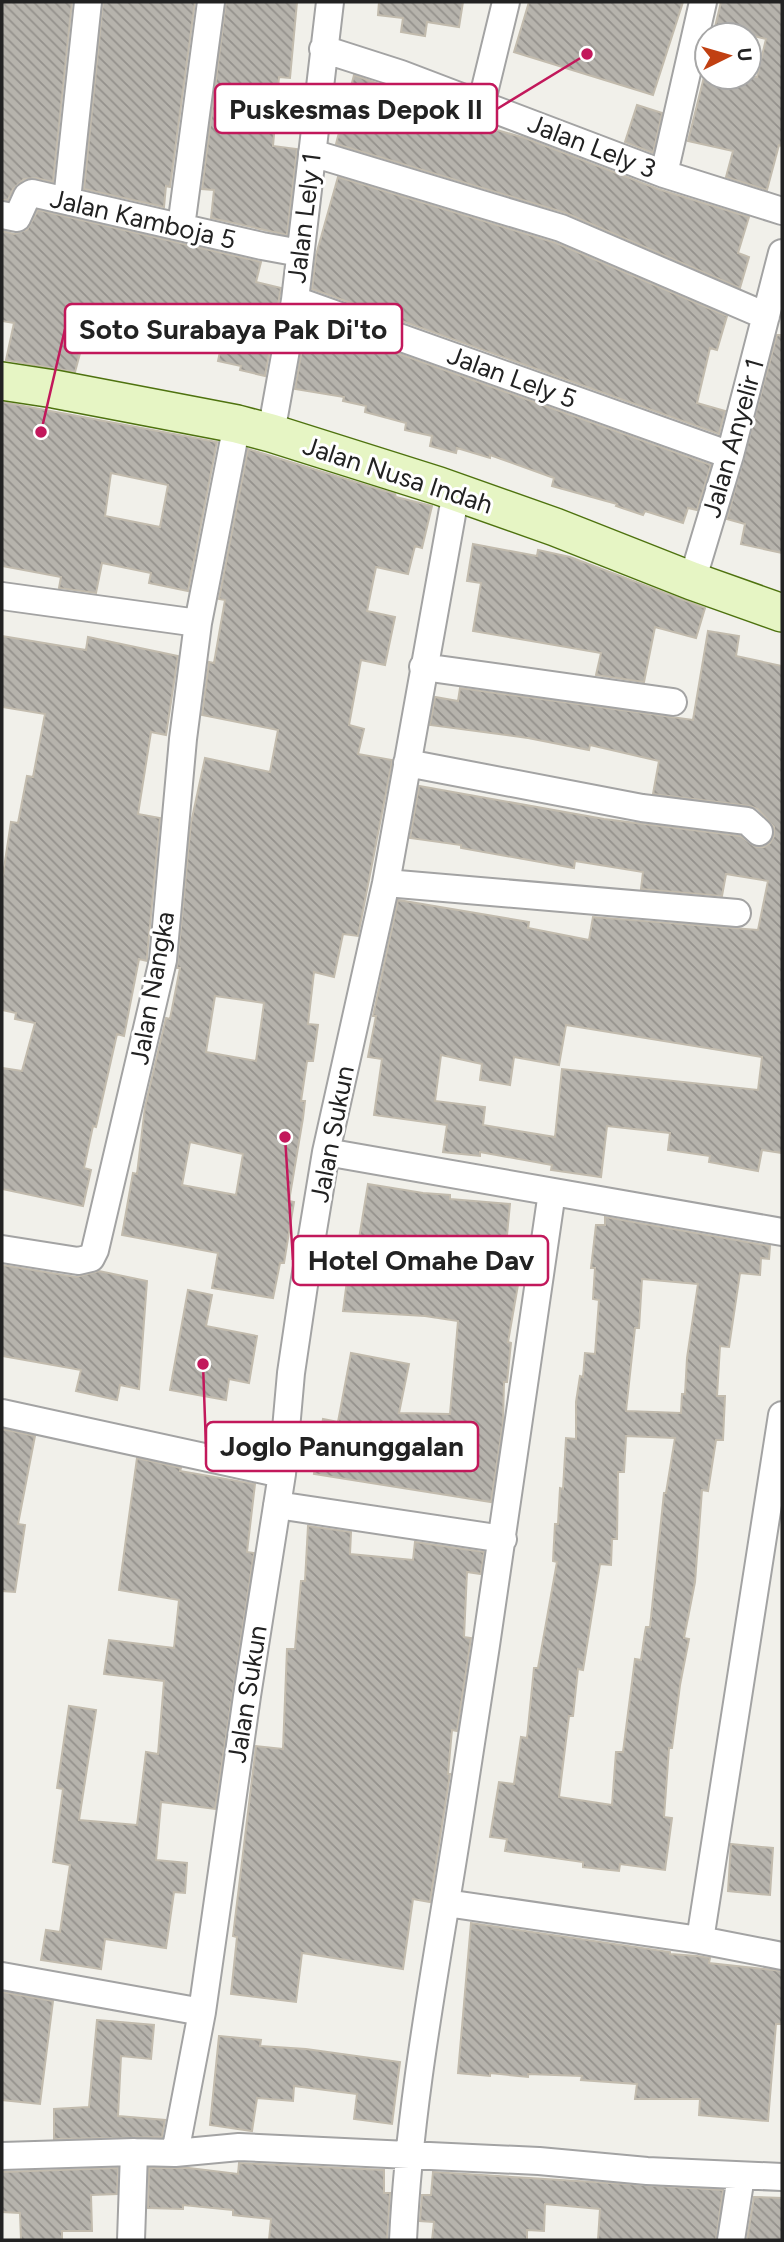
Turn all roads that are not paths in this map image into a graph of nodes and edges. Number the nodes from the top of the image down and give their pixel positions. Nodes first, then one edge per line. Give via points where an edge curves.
1 (88, 2) edge
2 (211, 2) edge
3 (330, 2) edge
4 (506, 2) edge
5 (704, 2) edge
6 (323, 49) junction
7 (481, 104) junction
8 (312, 153) junction
9 (664, 174) junction
10 (67, 200) junction
11 (782, 211) edge
12 (2, 215) edge
13 (181, 227) junction
14 (300, 253) junction
15 (782, 253) edge
16 (295, 300) junction
17 (766, 316) junction
18 (2, 381) edge
19 (254, 429) junction
20 (730, 455) junction
21 (456, 492) junction
22 (692, 581) junction
23 (2, 596) edge
24 (782, 613) edge
25 (198, 623) junction
26 (423, 667) junction
27 (673, 702) dead end
28 (407, 763) junction
29 (759, 832) dead end
30 (386, 883) junction
31 (737, 913) dead end
32 (326, 1152) junction
33 (552, 1192) junction
34 (782, 1232) edge
35 (2, 1249) edge
36 (2, 1413) edge
37 (782, 1415) edge
38 (282, 1474) junction
39 (277, 1505) junction
40 (503, 1539) junction
41 (446, 1903) junction
42 (700, 1940) junction
43 (782, 1956) edge
44 (2, 1976) edge
45 (202, 2012) junction
46 (134, 2152) junction
47 (175, 2153) junction
48 (408, 2154) junction
49 (2, 2157) edge
50 (741, 2176) junction
51 (782, 2177) edge
52 (131, 2240) edge
53 (403, 2240) edge
54 (731, 2240) edge

1 - 10 street
2 - 13 street
3 - 6 street, Jalan Lely 1
4 - 7 street
5 - 9 street
6 - 7 street, Jalan Lely 3
6 - 8 street, Jalan Lely 1
7 - 9 street, Jalan Lely 3
8 - 14 street, Jalan Lely 1
8 - 17 street via 561,228
9 - 11 street, Jalan Lely 3
10 - 12 street, Jalan Kamboja 5 via 29,194 17,218
10 - 13 street, Jalan Kamboja 5
13 - 14 street, Jalan Kamboja 5
14 - 16 street, Jalan Lely 1
15 - 17 street, Jalan Anyelir 1
16 - 19 street, Jalan Lely 1
16 - 20 street, Jalan Lely 5
17 - 20 street, Jalan Anyelir 1
18 - 19 main road, Jalan Nusa Indah
19 - 21 main road, Jalan Nusa Indah
19 - 25 street, Jalan Lely 1
20 - 22 street, Jalan Anyelir 1
21 - 22 main road, Jalan Nusa Indah
21 - 26 street, Jalan Sukun
22 - 24 main road, Jalan Nusa Indah
23 - 25 street
25 - 35 street, Jalan Nangka via 163,960 95,1250 91,1258 78,1261
26 - 27 street
26 - 28 street, Jalan Sukun
28 - 29 street via 642,808 747,821
28 - 30 street, Jalan Sukun
30 - 31 street
30 - 32 street, Jalan Sukun
32 - 33 street
32 - 38 street, Jalan Sukun via 291,1373
33 - 34 street
33 - 40 street
36 - 38 street
37 - 42 street
38 - 39 street, Jalan Sukun
39 - 40 street
39 - 45 street, Jalan Sukun
40 - 41 street
41 - 42 street
41 - 48 street
42 - 43 street
44 - 45 street
45 - 47 street, Jalan Sukun
46 - 47 street
46 - 49 street
46 - 52 street
47 - 48 street via 239,2147
48 - 50 street
48 - 53 street
50 - 51 street
50 - 54 street

